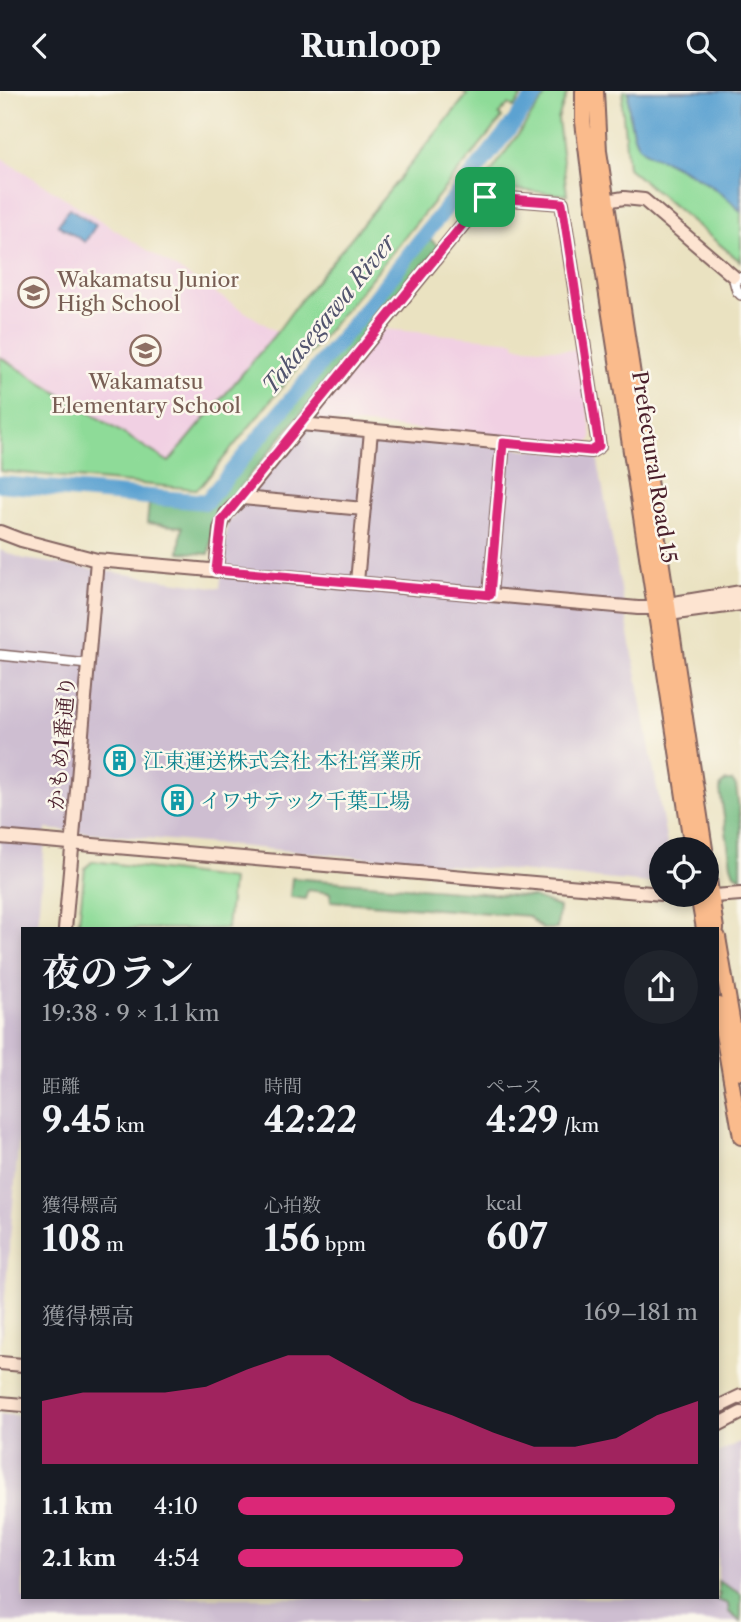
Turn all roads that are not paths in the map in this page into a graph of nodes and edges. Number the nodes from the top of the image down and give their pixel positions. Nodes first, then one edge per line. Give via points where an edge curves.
1 (583, 91) edge
2 (596, 91) edge
3 (608, 201) junction
4 (593, 204) junction
5 (737, 277) edge
6 (741, 295) edge
7 (301, 424) junction
8 (371, 431) junction
9 (503, 443) junction
10 (242, 498) junction
11 (364, 509) junction
12 (0, 532) edge
13 (97, 560) junction
14 (216, 570) junction
15 (357, 582) junction
16 (741, 592) edge
17 (490, 595) junction
18 (741, 604) edge
19 (664, 609) junction
20 (0, 655) edge
21 (88, 664) junction
22 (0, 837) edge
23 (691, 837) edge
24 (703, 837) edge
25 (73, 843) junction
26 (649, 893) edge
27 (741, 894) edge
28 (719, 895) edge
29 (703, 907) edge
30 (707, 907) edge
31 (65, 927) edge
32 (704, 927) edge
33 (715, 927) edge
34 (719, 943) edge
35 (719, 1011) edge
36 (741, 1072) edge
37 (741, 1137) edge
38 (0, 1363) edge
39 (21, 1365) edge
40 (741, 1397) edge
41 (0, 1403) edge
42 (21, 1405) edge
43 (719, 1406) edge
44 (741, 1413) edge
45 (719, 1424) edge

1 - 4 main road, Prefectural Road 15
2 - 3 main road, Prefectural Road 15 via 597,135
3 - 4 street
3 - 5 street via 644,200
3 - 19 main road, Prefectural Road 15
4 - 19 main road, Prefectural Road 15
5 - 6 street
7 - 8 street
7 - 9 street via 485,197 562,203 599,446 591,451
7 - 10 street
8 - 9 street
8 - 11 street
9 - 17 street
10 - 11 street
10 - 14 street via 222,520
11 - 15 street
12 - 13 street
13 - 14 street
13 - 21 street, かもめ1番通り
14 - 15 street
15 - 17 street
16 - 19 street
17 - 19 street
18 - 19 street
19 - 23 main road, Prefectural Road 15
19 - 24 main road, Prefectural Road 15
20 - 21 street
21 - 25 street, かもめ1番通り
22 - 25 street
25 - 26 street
25 - 31 street, かもめ1番通り
27 - 28 street
29 - 32 main road
30 - 33 main road
34 - 36 main road
35 - 37 main road
38 - 39 street
40 - 43 street
41 - 42 street
44 - 45 street

